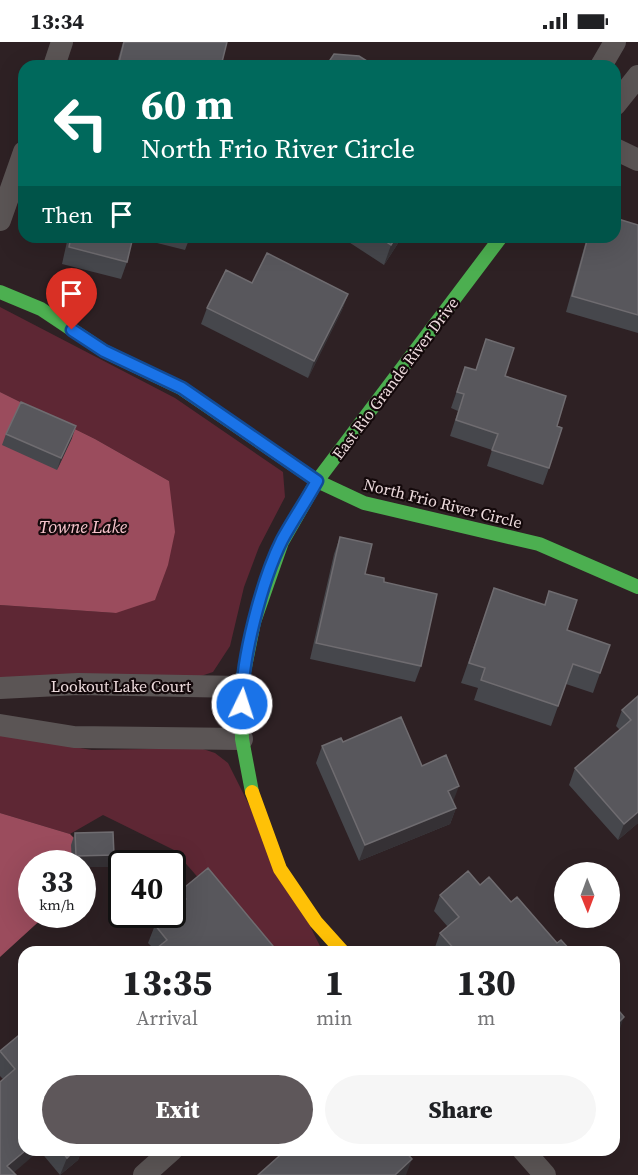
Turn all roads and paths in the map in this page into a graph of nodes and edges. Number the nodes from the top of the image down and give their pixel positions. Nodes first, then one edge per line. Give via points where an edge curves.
1 (62, 42) edge
2 (615, 42) edge
3 (56, 60) edge
4 (604, 60) edge
5 (638, 76) edge
6 (621, 97) edge
7 (621, 152) edge
8 (638, 160) edge
9 (18, 169) edge
10 (0, 220) edge
11 (496, 243) edge
12 (0, 292) edge
13 (317, 481) junction
14 (638, 587) edge
15 (241, 687) junction
16 (0, 688) edge
17 (0, 724) edge
18 (242, 739) junction
19 (338, 946) edge
20 (165, 1156) edge
21 (528, 1156) edge
22 (144, 1175) edge
23 (545, 1175) edge

1 - 3 street
2 - 4 street
5 - 6 street
7 - 8 street
9 - 10 street
11 - 13 street, East Rio Grande River Drive
12 - 13 street, North Frio River Circle via 41,309 104,351 182,388
13 - 14 street, North Frio River Circle via 364,503 539,544
13 - 15 street, East Rio Grande River Drive via 282,542 254,622
15 - 16 street, Lookout Lake Court via 78,684
15 - 18 street, East Rio Grande River Drive
17 - 18 street via 74,738
18 - 19 street, East Rio Grande River Drive via 252,790 280,869
20 - 22 street
21 - 23 street

